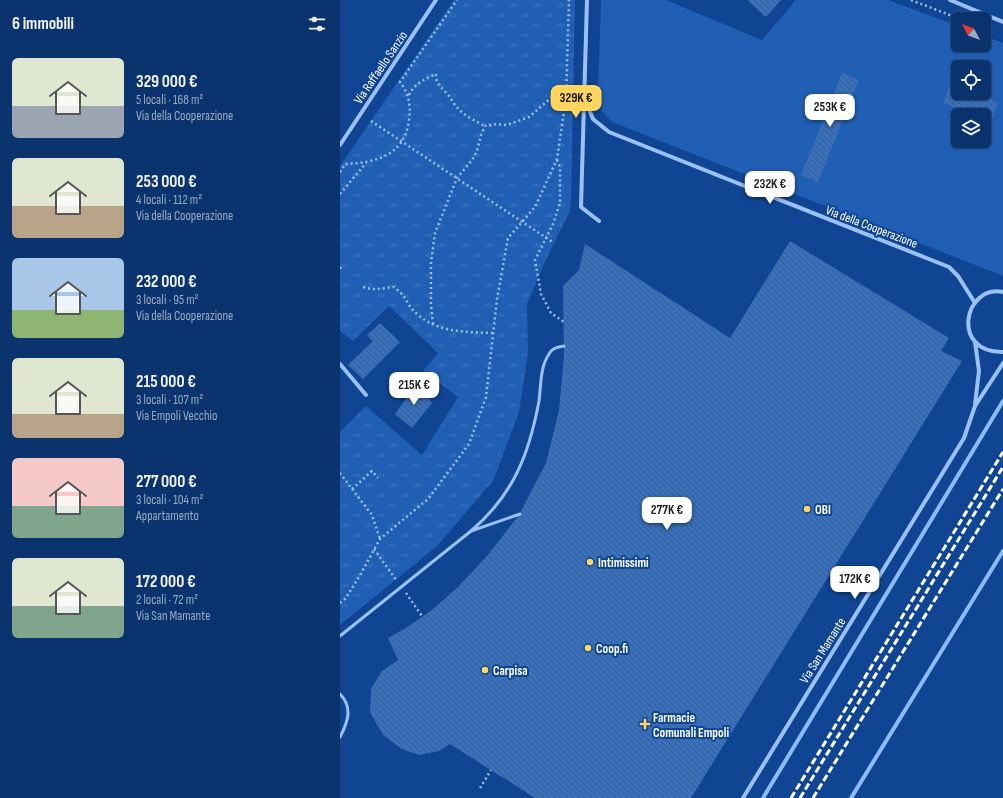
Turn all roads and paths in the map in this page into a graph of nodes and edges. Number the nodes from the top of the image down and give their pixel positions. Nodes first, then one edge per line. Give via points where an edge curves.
1 (436, 0) edge
2 (457, 0) edge
3 (569, 0) edge
4 (587, 0) edge
5 (911, 0) edge
6 (950, 0) edge
7 (951, 16) edge
8 (1003, 22) edge
9 (408, 96) junction
10 (584, 97) junction
11 (566, 98) junction
12 (371, 120) dead end
13 (485, 126) junction
14 (402, 141) junction
15 (340, 145) edge
16 (557, 159) junction
17 (366, 162) junction
18 (340, 172) edge
19 (457, 178) junction
20 (340, 194) edge
21 (599, 221) dead end
22 (554, 243) dead end
23 (363, 286) dead end
24 (1003, 292) edge
25 (975, 303) junction
26 (564, 322) dead end
27 (433, 324) junction
28 (493, 333) junction
29 (976, 342) junction
30 (564, 346) dead end
31 (1003, 352) edge
32 (1003, 363) edge
33 (340, 364) edge
34 (366, 395) dead end
35 (975, 406) junction
36 (340, 473) edge
37 (378, 478) dead end
38 (352, 489) junction
39 (520, 514) dead end
40 (471, 531) junction
41 (380, 539) junction
42 (340, 603) edge
43 (340, 636) edge
44 (340, 694) edge
45 (340, 736) edge
46 (491, 770) dead end
47 (480, 788) dead end
48 (743, 798) edge

1 - 15 street, Via Raffaello Sanzio
2 - 9 path via 400,82
3 - 11 path
4 - 10 street, Via della Cooperazione
5 - 7 path
6 - 8 street
9 - 13 path via 412,88 436,74 437,84 456,107
9 - 14 path via 411,110 408,130
10 - 21 street, Via della Cooperazione via 581,207
10 - 25 street, Via della Cooperazione via 593,119 609,132 949,267 958,276
11 - 13 path via 552,97 529,117 507,125
11 - 16 path
12 - 14 path
13 - 19 path via 477,151
14 - 17 path via 390,154 376,161
14 - 19 path
16 - 26 path via 560,167 560,204 535,260 541,294 551,313
16 - 28 path via 535,207 508,238
17 - 18 path via 345,164
17 - 20 path
19 - 22 path
19 - 27 path via 436,233 432,263
23 - 27 path via 371,290 394,287 402,294 410,308
24 - 25 street via 990,293
25 - 29 street via 970,310 968,327
27 - 28 path via 462,332
28 - 41 path via 486,397 469,444 428,499
29 - 31 street via 983,349
29 - 35 street via 979,371
30 - 40 lane via 552,349 545,360 529,443 518,472 496,506
32 - 35 street
33 - 34 street
35 - 48 street, Via San Mamante via 964,438
36 - 38 path
37 - 38 path via 372,471
38 - 41 path via 372,515
39 - 40 lane
40 - 43 lane
41 - 42 path via 346,598
44 - 45 lane via 349,709
46 - 47 path

